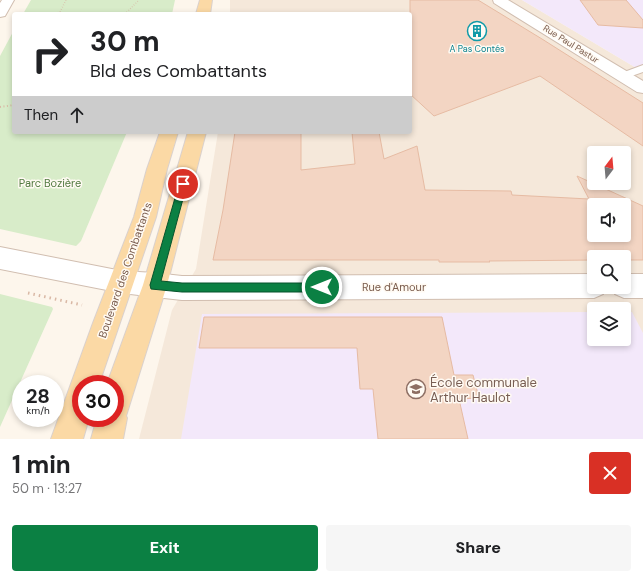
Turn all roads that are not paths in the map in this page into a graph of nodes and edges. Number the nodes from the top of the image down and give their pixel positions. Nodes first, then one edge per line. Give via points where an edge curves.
1 (8, 0) edge
2 (206, 0) edge
3 (499, 0) edge
4 (203, 12) edge
5 (0, 13) edge
6 (643, 68) edge
7 (623, 76) junction
8 (643, 88) edge
9 (168, 134) edge
10 (196, 134) edge
11 (0, 258) edge
12 (122, 282) junction
13 (155, 285) junction
14 (587, 286) edge
15 (631, 286) edge
16 (643, 286) edge
17 (88, 375) edge
18 (124, 375) edge
19 (72, 424) edge
20 (110, 427) edge
21 (67, 439) edge
22 (107, 439) edge

1 - 5 street
2 - 4 main road
3 - 7 street, Rue Paul Pastur
6 - 7 lane
7 - 8 street, Rue Paul Pastur
9 - 12 main road, Boulevard des Combattants via 145,217
10 - 13 main road
11 - 12 street, Rue d'Amour
12 - 13 street, Rue d'Amour
12 - 17 main road, Boulevard des Combattants
13 - 14 street, Rue d'Amour via 203,288
13 - 18 main road
15 - 16 street
19 - 21 main road
20 - 22 main road

